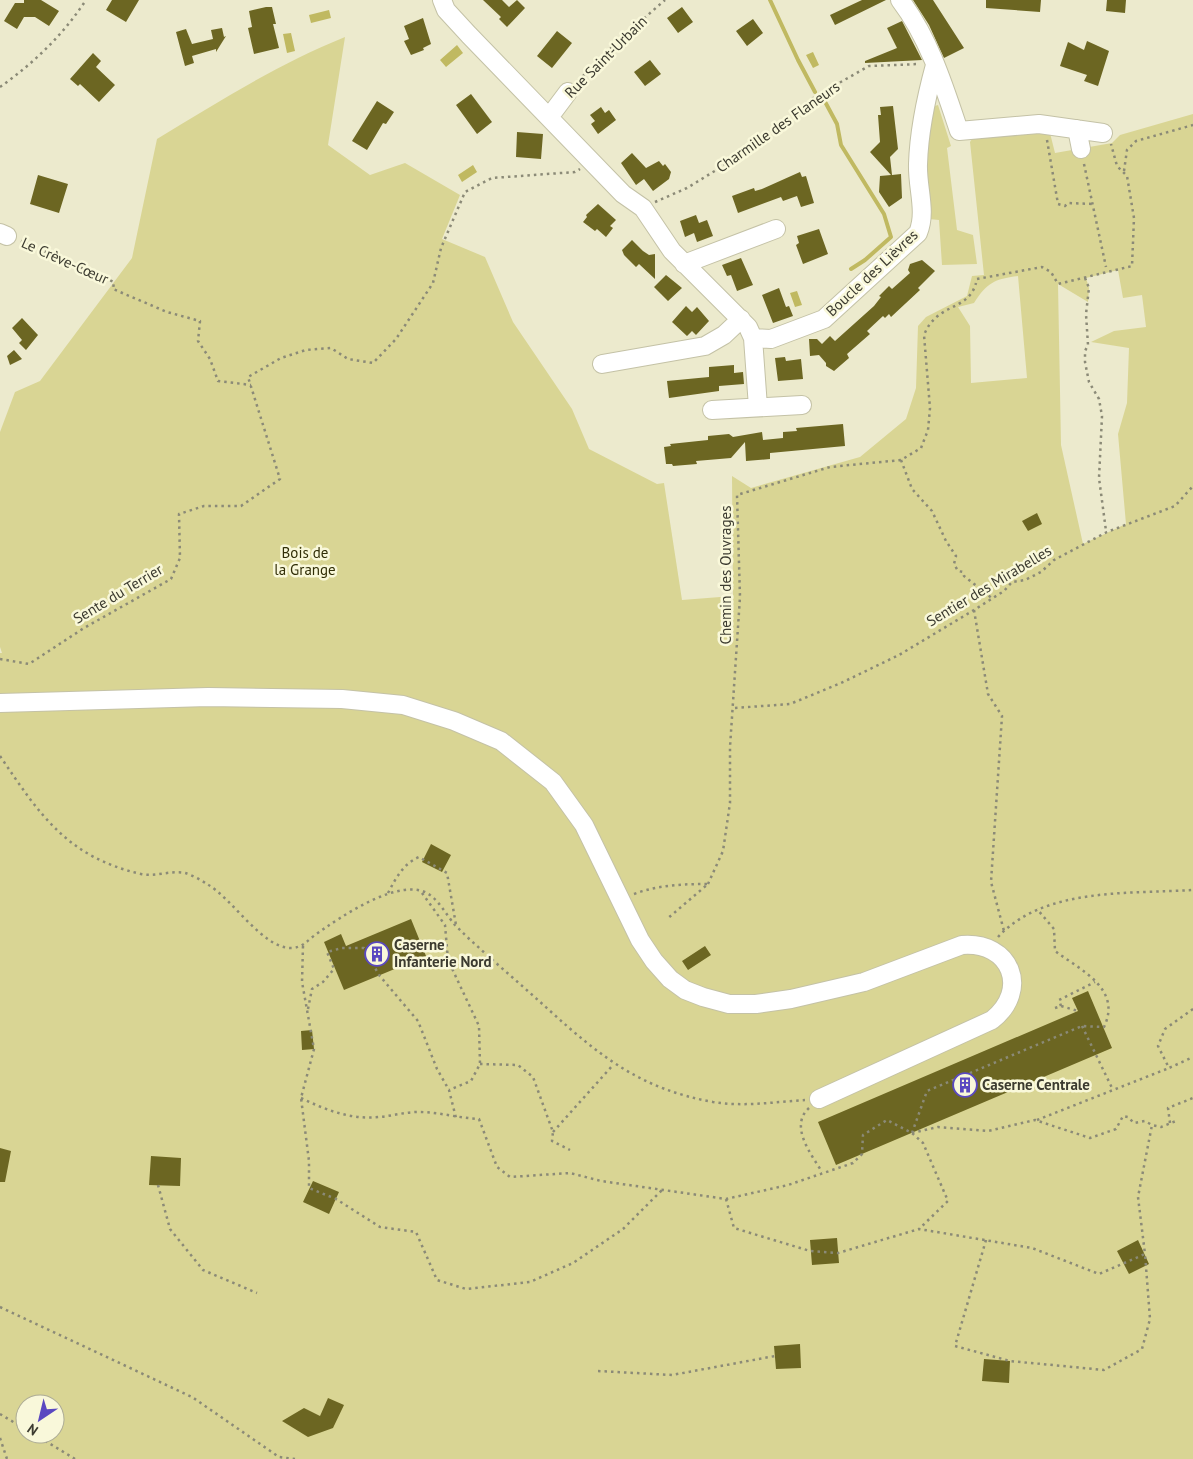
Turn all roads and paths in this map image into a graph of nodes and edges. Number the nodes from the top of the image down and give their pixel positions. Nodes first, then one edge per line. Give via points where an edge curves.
1 (86, 0) edge
2 (442, 0) edge
3 (664, 0) edge
4 (900, 0) edge
5 (936, 65) junction
6 (0, 87) edge
7 (568, 92) joint
8 (550, 116) junction
9 (1193, 126) edge
10 (1077, 129) junction
11 (1103, 133) joint
12 (1046, 139) dead end
13 (1082, 149) joint
14 (592, 162) junction
15 (1124, 171) junction
16 (1093, 204) junction
17 (648, 205) junction
18 (776, 229) dead end
19 (4, 235) edge
20 (684, 264) junction
21 (1106, 267) dead end
22 (1085, 278) junction
23 (741, 318) junction
24 (753, 338) junction
25 (602, 364) dead end
26 (251, 385) junction
27 (802, 405) dead end
28 (758, 407) junction
29 (712, 410) dead end
30 (901, 460) junction
31 (1193, 486) edge
32 (1107, 532) junction
33 (993, 599) junction
34 (974, 610) junction
35 (0, 658) edge
36 (0, 704) edge
37 (734, 708) junction
38 (0, 756) edge
39 (708, 884) junction
40 (1193, 890) edge
41 (421, 892) junction
42 (387, 893) junction
43 (621, 899) junction
44 (1037, 910) junction
45 (667, 920) dead end
46 (456, 926) junction
47 (1004, 931) junction
48 (303, 946) junction
49 (989, 947) junction
50 (1096, 982) junction
51 (1061, 1006) junction
52 (1055, 1008) dead end
53 (1193, 1009) edge
54 (308, 1010) junction
55 (1078, 1011) dead end
56 (1082, 1026) junction
57 (1193, 1057) edge
58 (480, 1064) junction
59 (613, 1064) junction
60 (1169, 1068) junction
61 (449, 1090) junction
62 (1113, 1090) junction
63 (301, 1098) junction
64 (1193, 1098) edge
65 (819, 1099) junction
66 (456, 1118) junction
67 (1035, 1120) junction
68 (1176, 1120) dead end
69 (1170, 1123) junction
70 (1152, 1125) junction
71 (553, 1132) junction
72 (912, 1133) junction
73 (570, 1150) dead end
74 (822, 1172) junction
75 (158, 1185) dead end
76 (662, 1190) junction
77 (726, 1199) junction
78 (919, 1228) junction
79 (986, 1240) junction
80 (1145, 1254) junction
81 (257, 1293) dead end
82 (0, 1307) edge
83 (775, 1356) dead end
84 (598, 1371) dead end
85 (0, 1414) edge
86 (15, 1423) edge
87 (0, 1438) edge
88 (50, 1444) edge
89 (7, 1459) edge
90 (75, 1459) edge
91 (295, 1459) edge

1 - 6 path via 75,18 44,52
2 - 8 street via 446,10 468,35
3 - 7 path, Rue Saint-Urbain
4 - 5 street via 914,18
5 - 10 street via 959,132 1039,124
5 - 17 path, Charmille des Flaneurs via 870,66 816,96 731,161 687,188
5 - 24 street, Boucle des Lièvres via 920,130 918,166 922,222 918,233 824,319 771,339
7 - 8 street, Rue Saint-Urbain
8 - 14 street
9 - 15 path via 1136,141 1126,150
10 - 11 street
10 - 13 street
11 - 15 path via 1111,143 1117,166
12 - 16 path via 1058,204
13 - 16 path
14 - 17 street via 624,194
14 - 26 path via 575,172 492,178 465,192 444,240 434,282 396,339 373,363 348,359 331,348 306,350 281,358 248,377
15 - 22 path via 1134,218 1132,266
16 - 21 path
17 - 20 street via 672,251
18 - 20 street
19 - 26 path, Le Crève-Cœur via 114,282 113,289 200,322 198,341 210,359 218,381
20 - 23 street
22 - 30 path, Chemin des Ouvrages via 1058,284 1051,272 1042,267 977,281 969,299 941,312 924,335 930,408 928,430 921,448
22 - 32 path via 1089,288 1085,362 1102,416 1099,478
23 - 24 street
23 - 25 street via 724,335 705,346
24 - 28 street
26 - 35 path, Sente du Terrier via 280,480 241,506 204,506 179,514 180,558 171,579 84,628 29,664
27 - 28 street
28 - 29 street
30 - 33 path via 912,490 932,511 956,556 954,564 958,571
30 - 37 path, Chemin des Ouvrages via 830,467 737,496 740,597
31 - 32 path, Sentier des Mirabelles via 1175,506
32 - 33 path, Sentier des Mirabelles via 1054,560 1041,572 1012,582
33 - 34 path, Sentier des Mirabelles
34 - 37 path, Sentier des Mirabelles via 899,655 790,704
34 - 47 path via 988,694 1002,716 991,882
36 - 43 street via 208,697 342,700 403,705 446,718 502,741 553,782 584,825
37 - 39 path, Chemin des Ouvrages via 730,803 723,851
38 - 48 path via 34,806 64,839 115,867 145,875 185,873 226,897 270,942 289,948
39 - 43 path via 650,888
39 - 45 path
40 - 44 path via 1074,898 1052,902
41 - 42 path
41 - 46 path via 430,895
41 - 58 path via 445,925 448,960 479,1026
42 - 46 path via 400,871 419,857 447,873
42 - 48 path via 314,935
43 - 49 street via 640,940 670,980 685,990 729,1004 756,1004 827,992 864,982 962,945
44 - 47 path
44 - 50 path via 1054,929 1055,951
46 - 59 path via 578,1038
47 - 49 path
48 - 54 path via 302,982
49 - 65 street via 1003,959 1012,976 1009,1001 1002,1012 992,1020
50 - 51 path via 1059,1000
50 - 56 path via 1109,1001 1110,1014 1104,1027
51 - 52 path
51 - 55 path
53 - 60 path via 1166,1029 1158,1046
54 - 61 path via 312,990 334,970 327,952 364,948 379,975 418,1020
54 - 63 path via 314,1049
56 - 62 path
56 - 72 path via 927,1091
57 - 60 path
58 - 61 path via 471,1081
58 - 71 path via 518,1065 533,1077
59 - 65 path via 644,1081 713,1102 774,1104
59 - 71 path
60 - 62 path
61 - 66 path
62 - 67 path
63 - 66 path via 336,1114 377,1118 435,1112
63 - 76 path via 309,1188 336,1199 380,1227 416,1232 437,1280 466,1289 530,1282 573,1263 623,1229
64 - 69 path via 1168,1108
65 - 74 path via 803,1113 800,1125 807,1148
66 - 76 path via 479,1119 498,1167 510,1177 570,1173
67 - 70 path via 1090,1138 1116,1129 1123,1116 1134,1123
67 - 72 path via 988,1131 938,1127
68 - 69 path
69 - 70 path via 1161,1127
70 - 80 path via 1138,1197
71 - 73 path via 552,1141
72 - 74 path via 887,1120 863,1135 862,1154 853,1163
72 - 78 path via 923,1143 948,1201
74 - 77 path via 788,1185
75 - 81 path via 170,1229 203,1270
76 - 77 path
77 - 78 path via 734,1228 810,1251 838,1252
78 - 79 path
79 - 80 path via 1032,1248 1099,1274
79 - 80 path via 956,1346 1010,1361 1104,1370 1142,1349 1150,1319
82 - 91 path via 192,1397 279,1457
83 - 84 path via 672,1375
85 - 86 path
87 - 89 path
88 - 90 path

